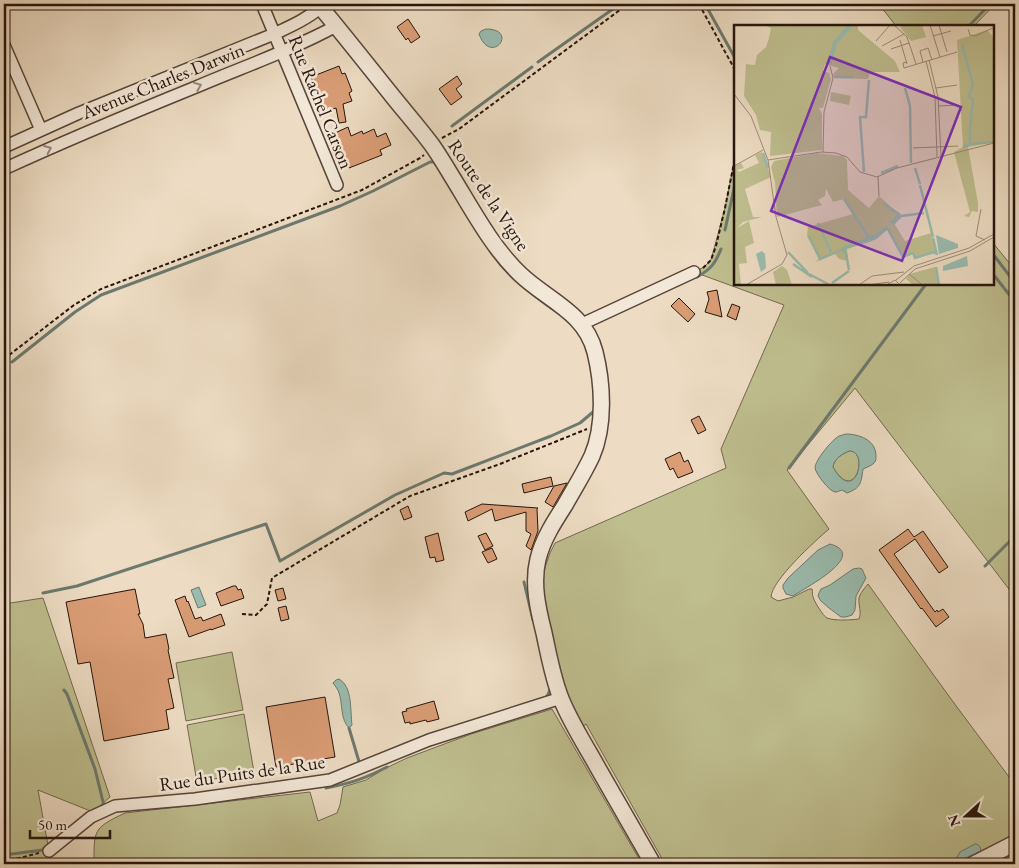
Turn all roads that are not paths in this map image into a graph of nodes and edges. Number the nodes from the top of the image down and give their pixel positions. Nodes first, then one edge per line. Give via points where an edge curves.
1 (262, 4) edge
2 (320, 6) edge
3 (336, 26) junction
4 (274, 34) junction
5 (4, 45) edge
6 (282, 52) junction
7 (41, 130) junction
8 (4, 147) edge
9 (4, 169) edge
10 (337, 185) dead end
11 (694, 272) road end
12 (582, 324) junction
13 (561, 698) junction
14 (1015, 843) edge
15 (49, 851) road end
16 (653, 864) edge
17 (974, 864) edge

1 - 4 street, Rue Rachel Carson
2 - 3 street, Route de la Vigne
2 - 4 street, Avenue Charles Darwin via 312,15
3 - 6 street, Avenue Charles Darwin
3 - 12 street, Route de la Vigne via 433,146 504,257 526,280
4 - 6 street, Rue Rachel Carson
4 - 7 street, Avenue Charles Darwin
5 - 7 street
9 -> 6 street, Avenue Charles Darwin
6 - 10 street, Rue Rachel Carson
7 - 8 street, Avenue Charles Darwin
11 - 12 street
12 - 13 street, Route de la Vigne via 596,353 600,388 598,438 585,470 549,531 535,575 540,620
13 - 15 street, Rue du Puits de la Rue via 429,740 330,780 195,799 115,806 91,817
13 - 16 street, Route de la Vigne
14 - 17 street

